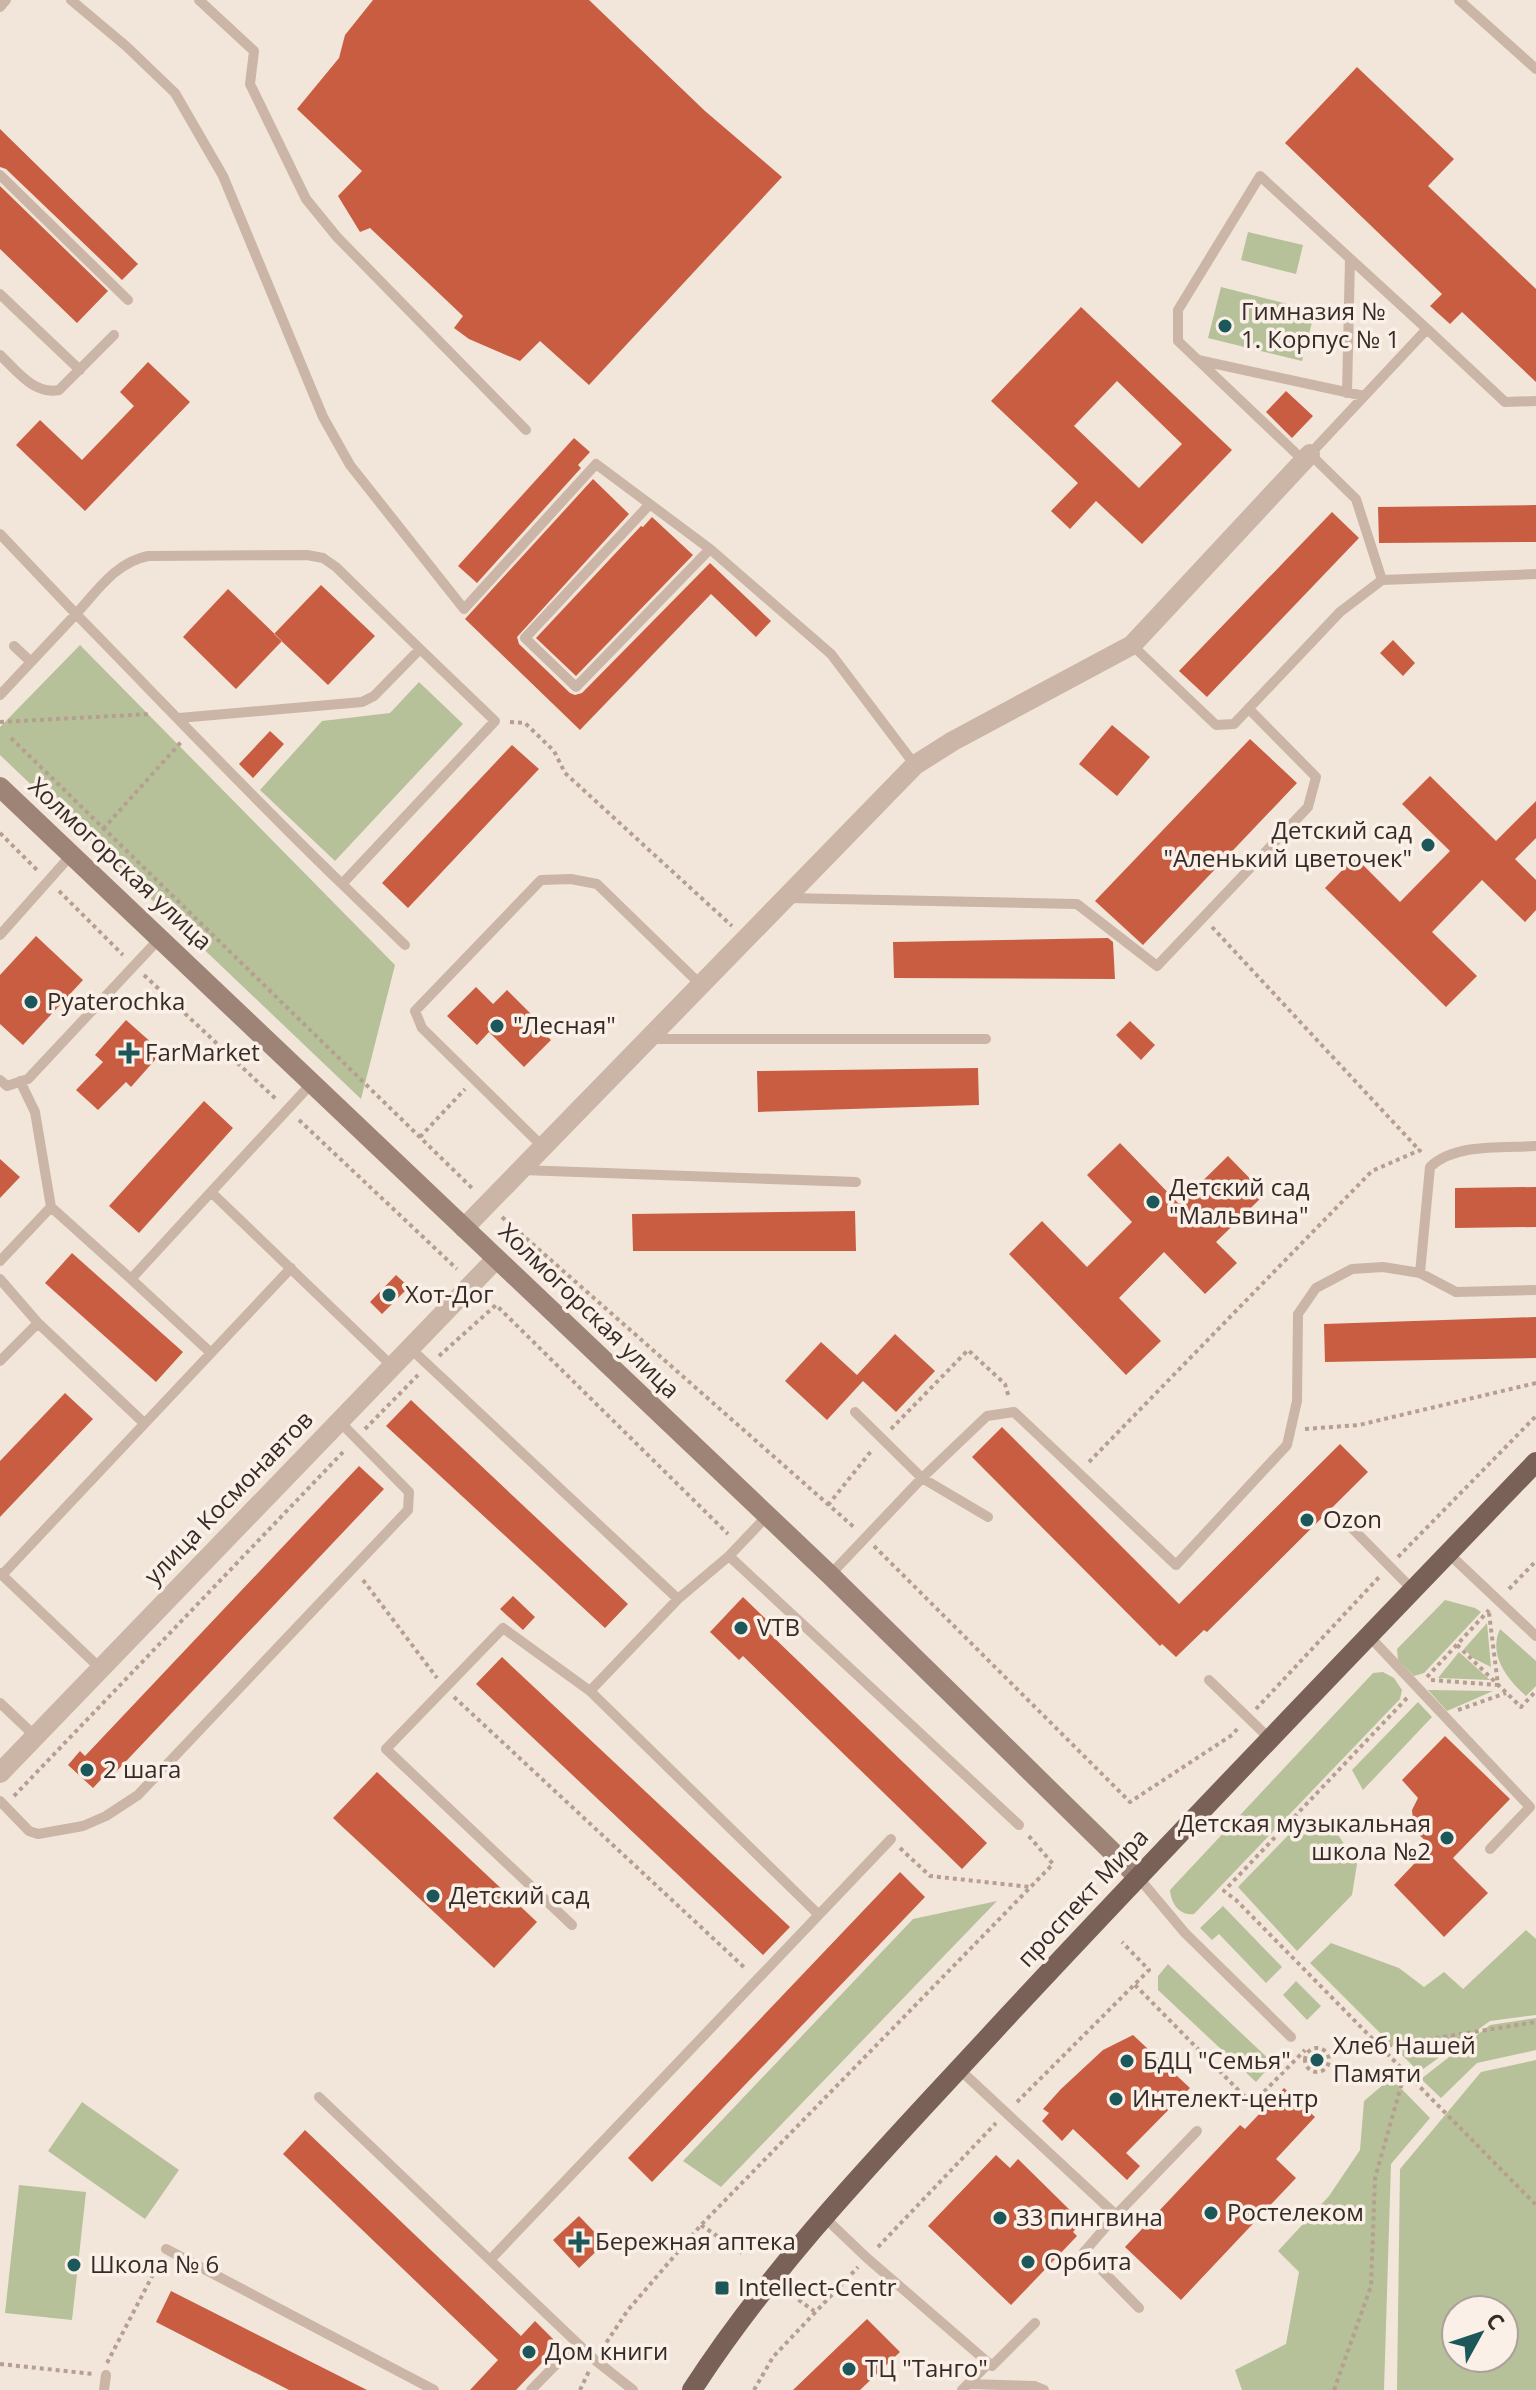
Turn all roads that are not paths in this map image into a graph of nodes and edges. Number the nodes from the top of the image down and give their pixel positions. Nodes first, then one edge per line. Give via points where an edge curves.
1 (6, 0) edge
2 (71, 0) edge
3 (199, 0) edge
4 (1459, 0) edge
5 (0, 7) edge
6 (1536, 69) edge
7 (0, 175) edge
8 (1350, 259) junction
9 (0, 294) edge
10 (128, 300) dead end
11 (1427, 329) junction
12 (114, 335) dead end
13 (0, 355) edge
14 (1197, 360) junction
15 (80, 370) junction
16 (1347, 393) junction
17 (1364, 396) junction
18 (1536, 401) edge
19 (526, 430) dead end
20 (1307, 458) junction
21 (649, 505) junction
22 (0, 534) edge
23 (710, 549) junction
24 (1536, 574) edge
25 (1382, 580) junction
26 (76, 614) junction
27 (1132, 645) junction
28 (14, 646) dead end
29 (420, 649) junction
30 (30, 661) junction
31 (0, 695) edge
32 (1249, 709) junction
33 (176, 715) junction
34 (915, 765) junction
35 (0, 787) edge
36 (72, 854) junction
37 (342, 884) junction
38 (786, 898) junction
39 (0, 935) edge
40 (160, 938) junction
41 (405, 945) dead end
42 (701, 985) junction
43 (648, 1039) junction
44 (986, 1039) dead end
45 (0, 1080) edge
46 (20, 1081) junction
47 (312, 1083) junction
48 (1536, 1146) edge
49 (543, 1147) junction
50 (520, 1170) junction
51 (856, 1182) dead end
52 (211, 1192) junction
53 (51, 1207) junction
54 (464, 1228) junction
55 (496, 1259) junction
56 (0, 1261) edge
57 (291, 1268) junction
58 (1420, 1273) junction
59 (0, 1279) edge
60 (131, 1279) junction
61 (1536, 1290) edge
62 (38, 1323) junction
63 (410, 1348) junction
64 (211, 1353) junction
65 (0, 1361) edge
66 (392, 1366) junction
67 (855, 1412) dead end
68 (339, 1421) junction
69 (144, 1423) junction
70 (1536, 1462) edge
71 (922, 1478) junction
72 (767, 1516) junction
73 (988, 1517) dead end
74 (1346, 1522) dead end
75 (1448, 1553) junction
76 (729, 1556) junction
77 (1, 1574) edge
78 (830, 1575) junction
79 (1413, 1590) junction
80 (678, 1599) junction
81 (1369, 1636) junction
82 (1536, 1636) edge
83 (100, 1668) junction
84 (1209, 1680) dead end
85 (590, 1691) junction
86 (0, 1703) edge
87 (35, 1736) junction
88 (1270, 1739) junction
89 (0, 1773) edge
90 (2, 1803) edge
91 (1019, 1825) road end
92 (891, 1839) road end
93 (1490, 1849) dead end
94 (1138, 1877) junction
95 (818, 1914) junction
96 (572, 1925) dead end
97 (1291, 2037) dead end
98 (959, 2069) junction
99 (319, 2097) dead end
100 (1197, 2131) dead end
101 (1116, 2215) junction
102 (824, 2217) junction
103 (166, 2249) road end
104 (490, 2260) junction
105 (1139, 2308) dead end
106 (1035, 2323) dead end
107 (577, 2343) junction
108 (989, 2363) junction
109 (106, 2375) road end
110 (965, 2387) edge
111 (104, 2390) edge
112 (434, 2390) edge
113 (531, 2390) edge
114 (633, 2390) edge
115 (692, 2390) edge
116 (1044, 2390) edge

1 - 5 lane
2 - 21 lane via 175,93 223,176 323,417 350,465 464,609 596,464
3 - 19 lane via 254,51 250,84 306,199
4 - 6 lane
7 - 10 lane
8 - 11 lane
8 - 14 lane via 1260,176 1178,310 1178,341
8 - 16 lane
9 - 15 lane
11 - 17 lane
11 - 18 lane via 1505,402
12 - 15 lane
13 - 15 lane via 47,393 59,390
14 - 16 lane
14 - 20 lane
16 - 17 lane
17 - 20 lane
20 - 25 lane via 1356,499
20 - 27 street
21 - 23 lane
21 - 23 lane via 525,638 576,687
22 - 26 lane
23 - 34 lane via 831,654
24 - 25 lane
25 - 32 lane via 1340,612
26 - 29 lane via 132,559 307,555 336,567
26 - 30 lane
26 - 33 lane
27 - 32 lane via 1216,725 1234,724
27 - 34 street
28 - 30 lane
29 - 33 lane via 362,702
29 - 37 lane via 495,721
30 - 31 lane
32 - 38 lane via 1316,777 1308,807 1157,966 1077,904
33 - 37 lane via 242,788
34 - 38 street
35 - 36 street, Холмогорская улица
36 - 39 lane
36 - 40 street, Холмогорская улица
37 - 41 lane
38 - 42 street
40 - 46 lane via 28,1079
40 - 47 street, Холмогорская улица
42 - 43 street
42 - 49 lane via 597,884 541,880 415,1011 422,1028
43 - 44 lane
43 - 49 street
45 - 46 lane via 7,1086
46 - 53 lane via 35,1112
47 - 52 lane
47 - 54 street, Холмогорская улица
48 - 58 lane via 1456,1152 1430,1167
49 - 50 street
50 - 51 lane
50 - 54 street
52 - 57 lane
52 - 60 lane
53 - 56 lane
53 - 60 lane
54 - 55 street, Холмогорская улица
55 - 63 street, улица Космонавтов
55 - 72 street, Холмогорская улица
57 - 64 lane
57 - 66 lane
58 - 61 lane via 1456,1292
58 - 71 lane via 1352,1269 1316,1288 1298,1314 1297,1401 1287,1445 1176,1565 1014,1412 987,1416
59 - 62 lane
60 - 64 lane
62 - 65 lane
62 - 69 lane
63 - 66 street, улица Космонавтов
63 - 80 lane
64 - 69 lane
66 - 68 street, улица Космонавтов
67 - 71 lane
68 - 83 street, улица Космонавтов
68 - 90 lane via 409,1492 408,1510 157,1777 117,1809 83,1826 38,1834
69 - 77 lane
70 - 75 main road, проспект Мира
71 - 73 lane
71 - 78 lane
72 - 76 lane
72 - 78 street, Холмогорская улица
74 - 79 lane
75 - 79 main road, проспект Мира
75 - 82 lane
76 - 80 lane
76 - 91 lane
77 - 83 lane
78 - 94 street, Холмогорская улица
79 - 81 main road, проспект Мира
80 - 85 lane
81 - 88 main road, проспект Мира
81 - 93 lane via 1530,1807
83 - 87 street, улица Космонавтов
84 - 88 lane
85 - 95 lane
85 - 96 lane via 503,1628 386,1749
86 - 87 lane
87 - 89 street, улица Космонавтов
88 - 94 main road, проспект Мира
92 - 95 lane
94 - 97 lane via 1185,1933
94 - 98 main road, проспект Мира
95 - 104 lane
98 - 101 lane
98 - 102 main road, проспект Мира
99 - 104 lane
100 - 101 lane
101 - 105 lane via 1084,2252
102 - 108 lane
102 - 115 main road, проспект Мира via 760,2294
103 - 112 lane
104 - 107 lane
106 - 108 lane via 992,2366
107 - 113 lane
107 - 114 lane
108 - 110 lane
109 - 111 lane
110 - 116 lane

